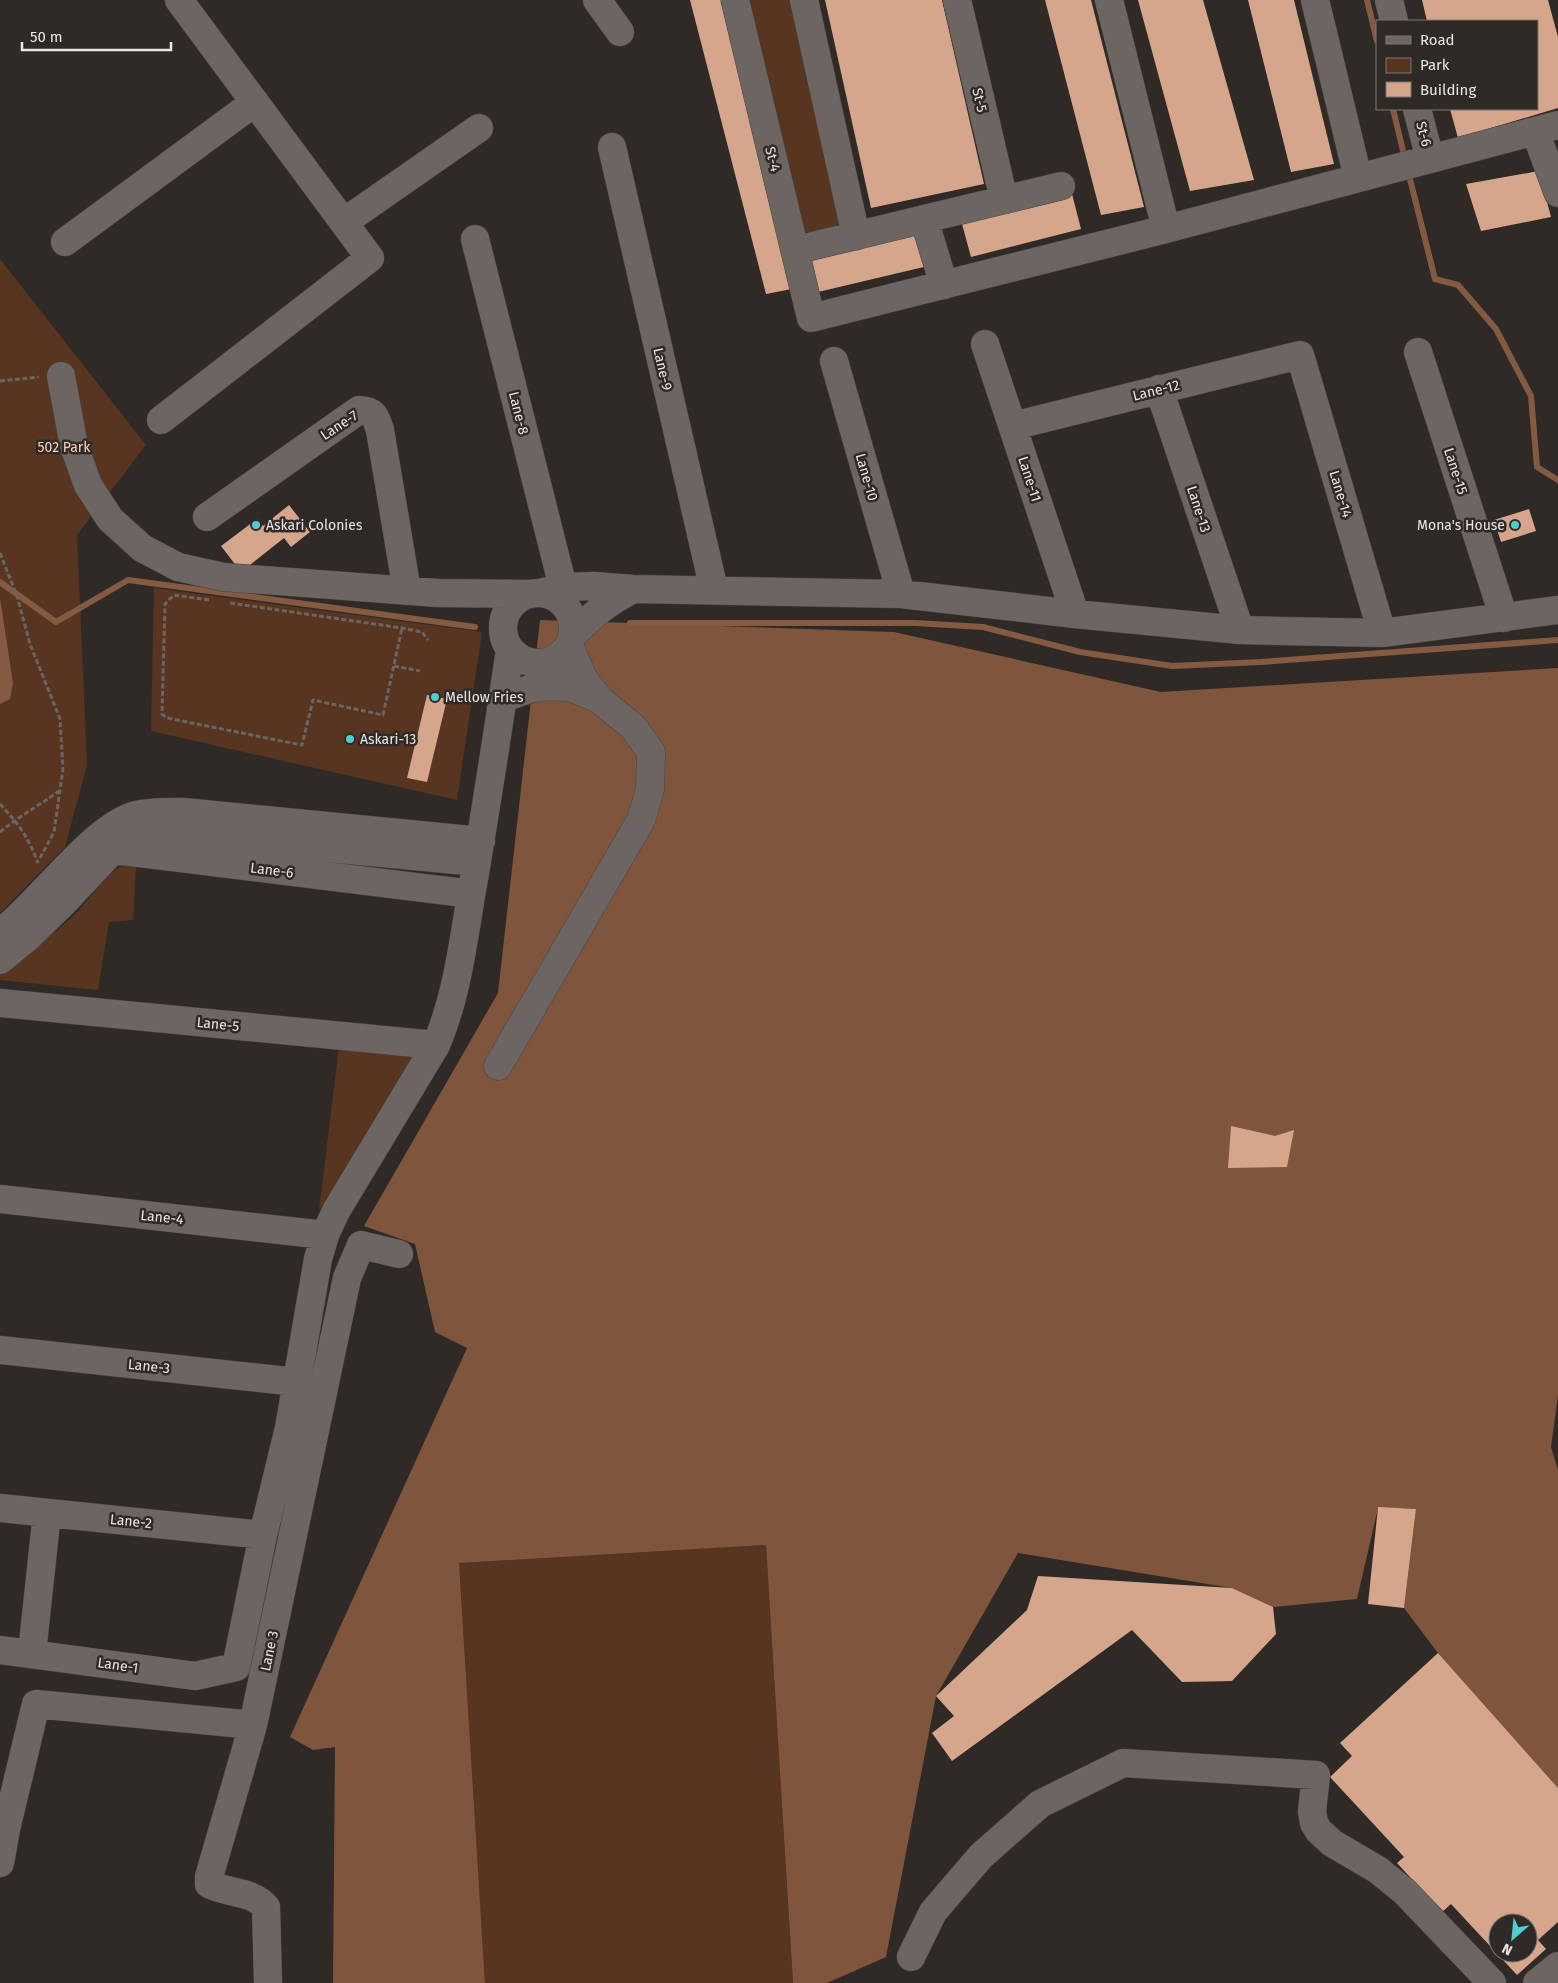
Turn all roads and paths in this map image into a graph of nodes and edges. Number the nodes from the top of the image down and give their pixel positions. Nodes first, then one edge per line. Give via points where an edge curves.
1 (179, 0) edge
2 (597, 0) edge
3 (735, 0) edge
4 (804, 0) edge
5 (958, 0) edge
6 (1109, 0) edge
7 (1315, 0) edge
8 (1389, 0) edge
9 (1394, 20) edge
10 (620, 32) dead end
11 (255, 102) junction
12 (1417, 110) edge
13 (479, 128) dead end
14 (1547, 128) edge
15 (612, 147) dead end
16 (1430, 159) junction
17 (1358, 178) junction
18 (1061, 186) dead end
19 (1558, 193) edge
20 (1004, 200) junction
21 (924, 219) junction
22 (344, 222) junction
23 (1166, 229) junction
24 (856, 236) junction
25 (475, 239) dead end
26 (65, 242) dead end
27 (796, 250) junction
28 (944, 285) junction
29 (986, 344) dead end
30 (1418, 352) dead end
31 (1300, 355) joint
32 (834, 361) dead end
33 (61, 376) dead end
34 (1159, 388) junction
35 (161, 420) dead end
36 (1013, 426) junction
37 (207, 517) dead end
38 (0, 553) edge
39 (1, 559) edge
40 (633, 590) junction
41 (714, 590) junction
42 (406, 591) junction
43 (544, 592) junction
44 (438, 593) junction
45 (901, 594) junction
46 (212, 600) dead end
47 (222, 602) dead end
48 (1558, 610) edge
49 (507, 612) junction
50 (1075, 614) junction
51 (1504, 618) junction
52 (402, 628) junction
53 (1240, 630) junction
54 (1382, 633) junction
55 (428, 640) dead end
56 (571, 640) junction
57 (510, 650) junction
58 (536, 664) junction
59 (394, 666) junction
60 (420, 672) dead end
61 (570, 687) junction
62 (503, 699) junction
63 (600, 700) junction
64 (60, 790) junction
65 (0, 804) edge
66 (15, 820) junction
67 (0, 832) edge
68 (101, 848) junction
69 (479, 852) junction
70 (456, 892) dead end
71 (0, 933) edge
72 (0, 960) edge
73 (0, 1003) edge
74 (436, 1046) junction
75 (498, 1066) dead end
76 (0, 1199) edge
77 (325, 1235) junction
78 (399, 1254) dead end
79 (0, 1350) edge
80 (297, 1382) junction
81 (0, 1508) edge
82 (47, 1513) junction
83 (263, 1535) junction
84 (0, 1650) edge
85 (32, 1653) junction
86 (253, 1725) junction
87 (3, 1828) edge
88 (0, 1863) edge
89 (911, 1957) dead end
90 (1558, 1966) edge
91 (268, 1983) edge
92 (1492, 1983) edge
93 (1536, 1983) edge

1 - 11 street
2 - 10 street
3 - 27 street, St-4
4 - 24 street
5 - 20 street, St-5
6 - 23 street
7 - 17 street
8 - 9 street
11 - 22 street
11 - 26 street
12 - 16 street, St-6
13 - 22 street
14 - 16 street
14 - 19 street
15 - 41 street, Lane-9
16 - 17 street
17 - 23 street
18 - 20 street
20 - 21 street
21 - 24 street
21 - 28 street
22 - 35 street via 370,258
23 - 28 street
24 - 27 street
25 - 43 street, Lane-8
27 - 28 street, St-4 via 811,318
29 - 36 street, Lane-11
30 - 51 street, Lane-15
31 - 34 street, Lane-12
31 - 54 street, Lane-14
32 - 45 street, Lane-10
33 - 42 street via 74,446 88,485 110,519 142,548 178,567 223,577
34 - 36 street, Lane-12
34 - 53 street, Lane-13
36 - 50 street, Lane-11
37 - 42 street, Lane-7 via 359,410 368,410 374,414 380,430
38 - 39 path
39 - 64 path via 60,719 63,769
40 - 41 street
40 - 43 street via 594,586
40 - 56 street via 591,616
41 - 45 street
42 - 44 street
43 - 44 street
43 - 49 street via 520,598
43 - 56 street via 566,607 571,616
44 - 49 street via 464,604
45 - 50 street
46 - 59 path via 174,595 165,604 162,714 166,718 302,745 313,700 383,716
47 - 52 path
48 - 51 street
49 - 57 street via 503,632
50 - 53 street
51 - 54 street
52 - 55 path via 422,632
52 - 59 path
53 - 54 street
56 - 58 street via 555,659
56 - 63 street via 583,678
57 - 58 street via 526,662
57 - 62 street
58 - 61 street
59 - 60 path
61 - 62 street via 543,686
61 - 63 street
62 - 69 street
63 - 75 street via 633,727 651,752 650,790 640,820
64 - 66 path
64 - 66 path via 54,832 38,864 30,842
65 - 66 path
66 - 67 path
68 - 69 street via 115,825 135,816 183,812
68 - 70 street, Lane-6
68 - 71 street
68 - 72 street via 64,902
69 - 74 street via 456,986
73 - 74 street, Lane-5
74 - 77 street via 336,1211
76 - 77 street, Lane-4
77 - 80 street via 318,1258
78 - 86 street, Lane 3 via 361,1245 347,1278
79 - 80 street, Lane-3
80 - 83 street
81 - 82 street, Lane-2
82 - 83 street, Lane-2
82 - 85 street
83 - 85 street, Lane-1 via 236,1667 195,1676
84 - 85 street, Lane-1
86 - 87 street via 36,1704
86 - 91 street via 209,1884 253,1897 266,1907
87 - 88 street
89 - 92 street via 933,1912 981,1856 1040,1804 1123,1763 1316,1775 1312,1811 1319,1831 1405,1892
90 - 93 street

